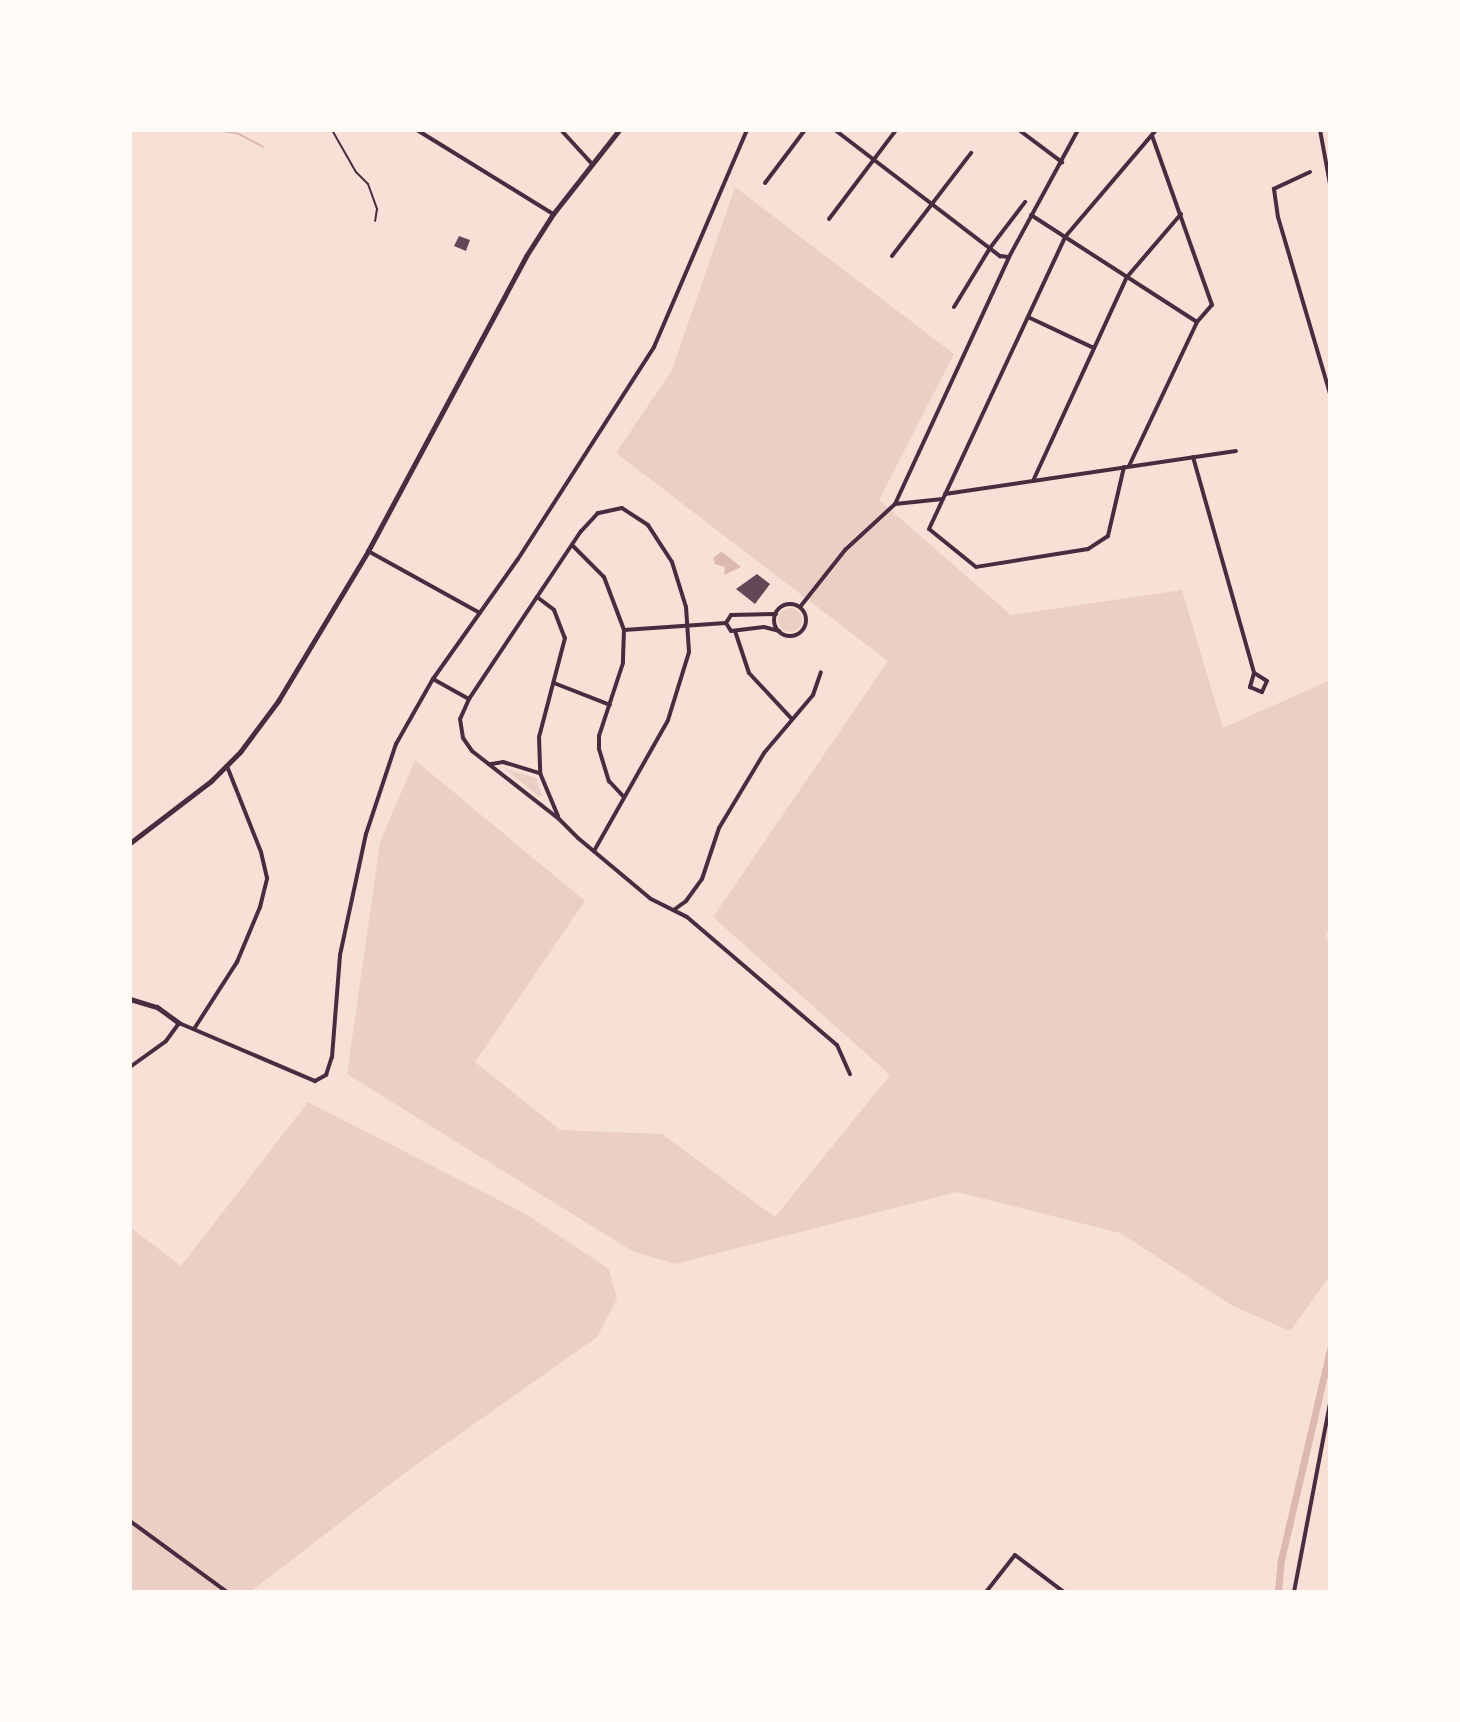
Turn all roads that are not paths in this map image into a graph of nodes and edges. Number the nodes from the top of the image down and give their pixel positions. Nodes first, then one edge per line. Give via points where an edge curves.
1 (417, 130) edge
2 (561, 130) edge
3 (619, 130) edge
4 (747, 130) edge
5 (805, 130) edge
6 (835, 130) edge
7 (896, 130) edge
8 (1019, 130) edge
9 (1034, 130) edge
10 (1078, 130) edge
11 (1156, 130) edge
12 (1320, 130) edge
13 (1152, 136) junction
14 (1030, 139) junction
15 (971, 153) dead end
16 (874, 159) junction
17 (1063, 162) junction
18 (593, 165) junction
19 (1328, 168) edge
20 (1310, 172) dead end
21 (765, 183) dead end
22 (1330, 184) edge
23 (1025, 202) dead end
24 (932, 204) junction
25 (553, 214) junction
26 (1181, 214) junction
27 (1031, 215) junction
28 (829, 219) dead end
29 (1065, 237) junction
30 (990, 248) junction
31 (892, 256) dead end
32 (1009, 257) junction
33 (1127, 277) junction
34 (954, 307) dead end
35 (1028, 317) junction
36 (1197, 322) junction
37 (1094, 348) junction
38 (1330, 394) edge
39 (1236, 451) dead end
40 (1193, 457) junction
41 (1127, 466) junction
42 (1033, 481) junction
43 (944, 497) junction
44 (895, 504) junction
45 (572, 545) junction
46 (368, 551) junction
47 (537, 597) junction
48 (800, 607) junction
49 (480, 613) junction
50 (776, 614) junction
51 (726, 623) junction
52 (688, 625) junction
53 (624, 630) junction
54 (735, 631) junction
55 (779, 631) junction
56 (821, 672) dead end
57 (1254, 673) junction
58 (433, 679) junction
59 (554, 683) junction
60 (469, 699) junction
61 (610, 705) junction
62 (791, 718) junction
63 (491, 764) junction
64 (227, 766) junction
65 (540, 773) junction
66 (624, 797) junction
67 (559, 819) junction
68 (130, 843) edge
69 (594, 851) junction
70 (675, 909) junction
71 (130, 999) edge
72 (179, 1023) junction
73 (194, 1029) junction
74 (130, 1067) edge
75 (850, 1074) dead end
76 (1330, 1403) edge
77 (130, 1521) edge
78 (227, 1592) edge
79 (986, 1592) edge
80 (1064, 1592) edge
81 (1294, 1592) edge

1 - 25 street
2 - 18 street
3 - 18 street
4 - 49 street via 654,347
5 - 21 street
6 - 16 street
7 - 16 street
8 - 14 street
9 - 14 street
10 - 17 street
11 - 13 street
12 - 19 street
13 - 26 street
13 - 29 street
14 - 17 street
15 - 24 street
16 - 24 street
16 - 28 street
17 - 27 street
18 - 25 street
19 - 22 street
20 - 38 street via 1274,189
23 - 30 street
24 - 30 street
24 - 31 street
25 - 46 street
26 - 33 street
26 - 36 street via 1212,305
27 - 29 street
27 - 32 street
29 - 33 street
29 - 35 street
30 - 32 street
30 - 34 street
32 - 44 street
33 - 36 street
33 - 37 street
35 - 37 street
35 - 43 street
36 - 41 street
37 - 42 street
39 - 40 street
40 - 41 street
40 - 57 street
41 - 42 street
41 - 43 street via 1108,536 1088,549 976,567 929,529
42 - 43 street
43 - 44 street
44 - 48 street via 845,550
45 - 47 street
45 - 52 street via 598,513 622,508 639,516 672,562
45 - 53 street via 604,577
46 - 49 street
46 - 64 street via 278,701
47 - 59 street via 554,610 563,629 565,647
47 - 60 street
48 - 50 street via 784,605
48 - 55 street via 806,620 802,630 793,635
49 - 58 street
50 - 51 street via 731,615
50 - 55 street
51 - 52 street
51 - 54 street
52 - 53 street
52 - 66 street via 689,652 678,698
53 - 61 street via 623,663
54 - 55 street
54 - 62 street via 749,673
56 - 62 street via 813,695
57 - 57 street via 1250,687 1262,692 1267,681
58 - 60 street
58 - 73 street via 396,744 366,834 340,955 326,1075 315,1081
59 - 61 street
59 - 65 street via 541,725
60 - 63 street via 460,719 463,738
61 - 66 street via 599,749 609,781
62 - 70 street via 758,761 719,828 702,879
63 - 65 street via 503,762
63 - 67 street
64 - 68 street
64 - 73 street via 267,878 237,962
65 - 67 street
66 - 69 street
67 - 69 street
69 - 70 street via 651,899
70 - 75 street via 837,1045
71 - 72 street via 157,1007
72 - 73 street
72 - 74 street via 166,1041
76 - 81 street
77 - 78 street
79 - 80 street via 1015,1555

